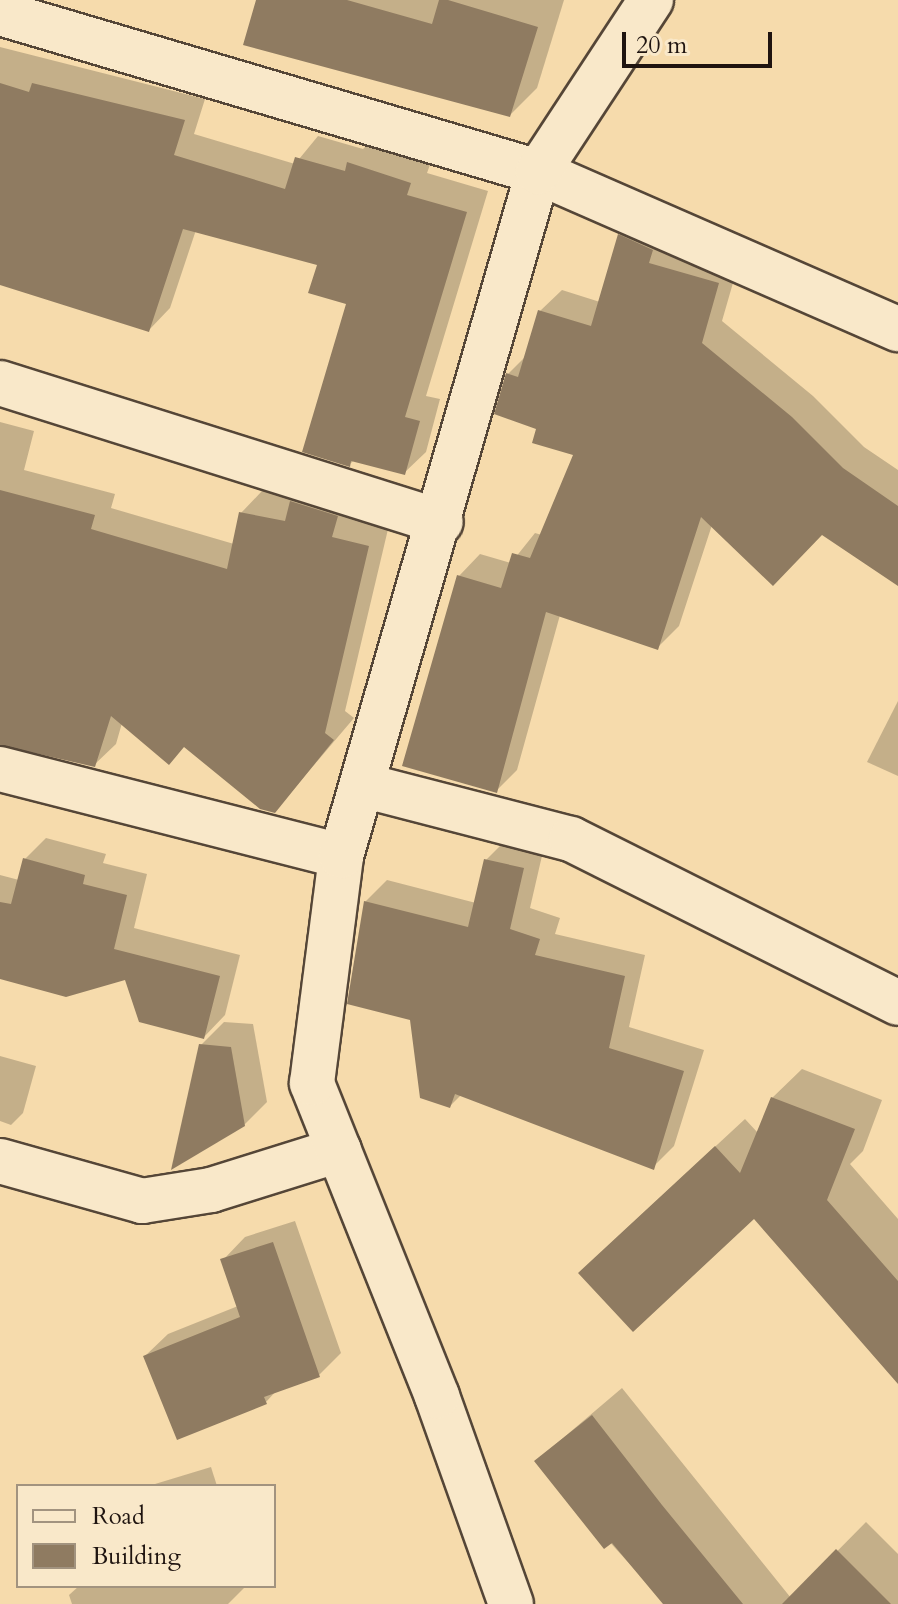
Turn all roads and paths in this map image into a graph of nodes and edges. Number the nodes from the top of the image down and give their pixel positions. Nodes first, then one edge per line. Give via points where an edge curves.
1 (651, 0) edge
2 (0, 13) edge
3 (538, 172) junction
4 (898, 329) edge
5 (0, 383) edge
6 (441, 522) junction
7 (0, 769) edge
8 (362, 785) junction
9 (341, 856) junction
10 (898, 1003) edge
11 (339, 1150) junction
12 (0, 1161) edge
13 (511, 1604) edge

1 - 3 street
2 - 3 street
3 - 4 street
3 - 6 street
5 - 6 street
6 - 8 street
7 - 9 street
8 - 9 street
8 - 10 street via 571,839
9 - 11 street via 312,1083
11 - 12 street via 211,1190 142,1201
11 - 13 street via 437,1396

